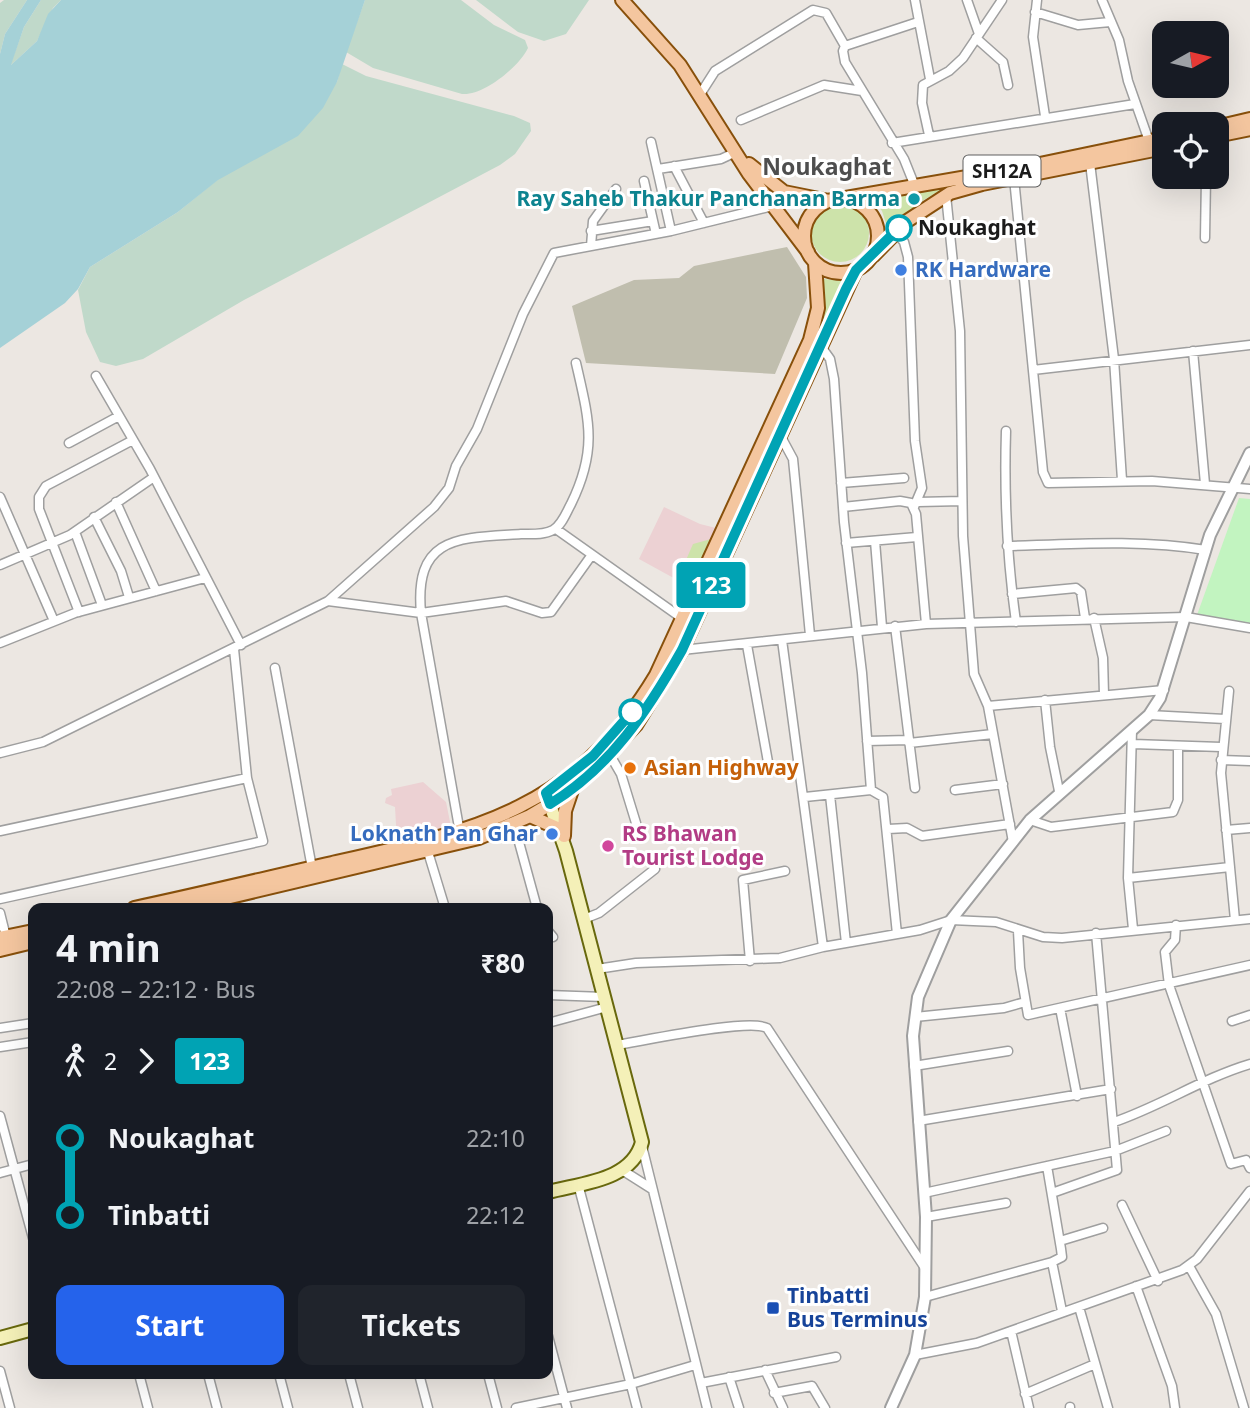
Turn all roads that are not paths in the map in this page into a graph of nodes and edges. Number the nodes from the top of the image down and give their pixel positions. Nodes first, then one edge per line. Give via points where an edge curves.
1 (622, 0) edge
2 (915, 0) edge
3 (967, 0) edge
4 (1002, 0) edge
5 (1037, 0) edge
6 (1102, 0) edge
7 (1035, 12) junction
8 (918, 22) junction
9 (1110, 22) junction
10 (978, 36) junction
11 (845, 46) junction
12 (930, 79) junction
13 (1009, 85) dead end
14 (862, 91) junction
15 (699, 96) junction
16 (1135, 104) junction
17 (1045, 116) junction
18 (1250, 119) edge
19 (741, 120) dead end
20 (1229, 124) edge
21 (1250, 129) edge
22 (1229, 133) edge
23 (929, 135) junction
24 (1152, 140) edge
25 (1149, 141) junction
26 (651, 142) dead end
27 (892, 143) junction
28 (1152, 150) edge
29 (737, 153) junction
30 (1090, 163) junction
31 (674, 166) junction
32 (658, 169) junction
33 (986, 178) junction
34 (1014, 178) junction
35 (643, 181) dead end
36 (914, 184) junction
37 (617, 189) dead end
38 (1206, 189) edge
39 (946, 195) junction
40 (834, 200) junction
41 (773, 206) junction
42 (653, 220) junction
43 (704, 223) junction
44 (591, 231) junction
45 (671, 231) junction
46 (895, 231) junction
47 (656, 234) junction
48 (1205, 238) dead end
49 (591, 246) junction
50 (873, 256) junction
51 (812, 258) junction
52 (856, 270) junction
53 (820, 345) junction
54 (1250, 345) edge
55 (1193, 351) junction
56 (1114, 359) junction
57 (576, 363) dead end
58 (1033, 370) junction
59 (96, 376) dead end
60 (119, 416) junction
61 (1006, 430) dead end
62 (780, 435) junction
63 (133, 440) junction
64 (69, 443) dead end
65 (1250, 453) edge
66 (155, 477) junction
67 (904, 478) dead end
68 (1122, 480) junction
69 (841, 483) junction
70 (1205, 484) junction
71 (1231, 487) junction
72 (1250, 489) edge
73 (0, 497) edge
74 (962, 501) junction
75 (116, 502) junction
76 (916, 505) junction
77 (843, 507) junction
78 (94, 517) junction
79 (556, 529) junction
80 (75, 532) junction
81 (917, 537) junction
82 (875, 541) junction
83 (846, 543) junction
84 (52, 545) junction
85 (1007, 546) junction
86 (1206, 550) junction
87 (27, 556) junction
88 (591, 556) junction
89 (0, 565) edge
90 (205, 578) junction
91 (156, 591) junction
92 (1012, 594) junction
93 (129, 597) junction
94 (328, 601) junction
95 (102, 605) junction
96 (79, 612) junction
97 (421, 613) junction
98 (1186, 617) junction
99 (1090, 618) junction
100 (683, 619) junction
101 (54, 621) junction
102 (1016, 622) junction
103 (970, 623) junction
104 (926, 624) junction
105 (895, 626) junction
106 (882, 627) junction
107 (1250, 628) edge
108 (855, 630) junction
109 (810, 635) junction
110 (782, 640) junction
111 (0, 642) edge
112 (747, 645) junction
113 (237, 647) junction
114 (682, 650) junction
115 (275, 668) dead end
116 (1164, 690) junction
117 (1229, 691) dead end
118 (1104, 695) junction
119 (1045, 700) junction
120 (988, 706) junction
121 (1149, 715) junction
122 (1225, 719) junction
123 (1132, 730) junction
124 (993, 734) junction
125 (867, 741) junction
126 (909, 742) junction
127 (1133, 744) junction
128 (1178, 747) junction
129 (1221, 747) junction
130 (0, 753) edge
131 (610, 755) junction
132 (1221, 760) junction
133 (1250, 761) edge
134 (768, 762) dead end
135 (247, 778) junction
136 (1003, 784) junction
137 (574, 787) junction
138 (915, 788) dead end
139 (871, 790) junction
140 (955, 790) dead end
141 (1059, 791) junction
142 (830, 795) junction
143 (551, 796) junction
144 (806, 797) junction
145 (530, 816) junction
146 (1130, 819) junction
147 (1030, 820) junction
148 (636, 823) dead end
149 (514, 824) junction
150 (1010, 824) junction
151 (1250, 828) edge
152 (888, 829) junction
153 (1226, 830) junction
154 (0, 831) edge
155 (560, 832) junction
156 (460, 833) junction
157 (1013, 842) junction
158 (428, 852) junction
159 (650, 857) dead end
160 (1230, 867) junction
161 (312, 868) junction
162 (344, 871) junction
163 (785, 871) dead end
164 (1128, 878) junction
165 (0, 900) edge
166 (156, 903) edge
167 (206, 903) edge
168 (233, 903) edge
169 (443, 903) edge
170 (536, 903) edge
171 (0, 913) edge
172 (584, 919) junction
173 (1250, 919) edge
174 (951, 920) junction
175 (1235, 920) junction
176 (1176, 925) junction
177 (1133, 929) junction
178 (1018, 931) junction
179 (28, 932) edge
180 (1096, 933) junction
181 (897, 934) junction
182 (3, 938) edge
183 (28, 943) edge
184 (846, 943) junction
185 (823, 947) junction
186 (0, 950) edge
187 (750, 961) junction
188 (1250, 965) edge
189 (597, 969) junction
190 (1169, 985) junction
191 (553, 996) edge
192 (1101, 998) junction
193 (606, 1002) junction
194 (1025, 1002) junction
195 (1060, 1008) junction
196 (1250, 1016) edge
197 (915, 1017) junction
198 (553, 1021) edge
199 (1232, 1021) dead end
200 (28, 1024) edge
201 (0, 1028) edge
202 (28, 1043) edge
203 (617, 1045) junction
204 (0, 1047) edge
205 (1008, 1051) dead end
206 (1250, 1064) edge
207 (914, 1066) junction
208 (1202, 1085) junction
209 (1111, 1088) junction
210 (1077, 1096) junction
211 (0, 1116) edge
212 (918, 1121) junction
213 (1114, 1122) junction
214 (1166, 1131) dead end
215 (642, 1144) junction
216 (1115, 1152) junction
217 (28, 1165) edge
218 (1047, 1166) junction
219 (1250, 1168) edge
220 (15, 1169) junction
221 (622, 1170) junction
222 (0, 1173) edge
223 (578, 1184) junction
224 (652, 1189) junction
225 (553, 1191) edge
226 (1250, 1191) edge
227 (924, 1193) junction
228 (1052, 1193) junction
229 (1006, 1203) dead end
230 (1122, 1205) dead end
231 (926, 1217) junction
232 (28, 1219) edge
233 (1103, 1228) dead end
234 (1060, 1241) junction
235 (1052, 1262) junction
236 (1189, 1266) junction
237 (925, 1268) junction
238 (1158, 1281) junction
239 (1136, 1286) junction
240 (925, 1297) junction
241 (1079, 1307) junction
242 (1062, 1311) junction
243 (28, 1330) edge
244 (1011, 1331) junction
245 (0, 1338) edge
246 (553, 1355) edge
247 (915, 1355) junction
248 (836, 1357) dead end
249 (1095, 1364) junction
250 (695, 1365) junction
251 (765, 1370) junction
252 (0, 1371) edge
253 (729, 1377) junction
254 (140, 1379) edge
255 (209, 1379) edge
256 (280, 1379) edge
257 (350, 1379) edge
258 (420, 1379) edge
259 (489, 1379) edge
260 (701, 1383) junction
261 (631, 1384) junction
262 (774, 1393) junction
263 (1025, 1394) junction
264 (566, 1404) edge
265 (10, 1408) edge
266 (148, 1408) edge
267 (217, 1408) edge
268 (288, 1408) edge
269 (358, 1408) edge
270 (428, 1408) edge
271 (497, 1408) edge
272 (516, 1408) edge
273 (637, 1408) edge
274 (708, 1408) edge
275 (740, 1408) edge
276 (783, 1408) edge
277 (825, 1408) edge
278 (891, 1408) edge
279 (1029, 1408) edge
280 (1108, 1408) edge
281 (1175, 1408) edge
282 (1244, 1408) edge

1 - 15 main road via 680,65
2 - 8 street
3 - 10 street
4 - 10 street
5 - 7 street
6 - 9 street
7 - 9 street via 1078,25
7 - 17 street via 1033,37
8 - 11 street
8 - 12 street
9 - 16 street
10 - 12 street via 955,66
10 - 13 street via 1003,62
11 - 14 street via 843,56
11 - 15 street via 826,13 813,10 715,71
12 - 23 street via 923,85 922,97
14 - 19 street via 824,85
14 - 27 street
15 - 29 main road
16 - 17 street
16 - 25 street
17 - 23 street
18 - 20 main road
21 - 22 main road
23 - 27 street
24 - 25 main road, SH12A
25 - 33 main road, SH12A
26 - 32 street
27 - 36 street
28 - 30 main road, SH12A
29 - 31 street
29 - 40 main road via 784,191
29 - 41 main road
30 - 34 main road, SH12A
30 - 56 street
31 - 32 street
31 - 43 street
32 - 45 street
33 - 34 main road, SH12A
33 - 36 main road, SH12A
33 - 39 main road, SH12A
34 - 58 street
35 - 42 street
36 - 40 main road, SH12A
37 - 44 street via 596,216
38 - 48 street
39 - 46 main road, SH12A
39 - 74 street via 960,331
40 - 50 main road via 853,201 873,218 877,244
40 - 51 main road, SH12A via 818,207 805,228
41 - 43 street
41 - 51 main road
42 - 44 street
42 - 47 street
43 - 45 street
44 - 49 street
45 - 47 street
46 - 50 main road, SH12A
46 - 76 street via 908,257 915,441 922,488
47 - 49 street
49 - 94 street via 558,252 550,260 444,496
50 - 52 main road, SH12A
51 - 52 main road via 835,272
51 - 100 main road, SH12A via 818,308 810,341
52 - 53 main road, SH12A
53 - 62 main road, SH12A
53 - 69 street via 830,359 834,379
54 - 55 street
55 - 56 street
55 - 70 street
56 - 58 street
56 - 68 street
57 - 79 street via 591,440 584,472
58 - 68 street via 1043,472 1048,483
59 - 60 street
60 - 63 street
60 - 64 street
61 - 85 street
62 - 109 street via 793,459
62 - 114 main road, SH12A
63 - 66 street
63 - 84 street via 42,490 39,509
65 - 71 street
66 - 75 street
66 - 90 street
67 - 69 street
68 - 70 street
69 - 77 street
70 - 71 street
71 - 72 street
71 - 86 street
73 - 87 street
74 - 76 street
74 - 103 street
75 - 78 street
75 - 91 street
76 - 77 street via 905,501
76 - 81 street
77 - 83 street
78 - 80 street
78 - 93 street
79 - 88 street
79 - 97 street via 469,537 434,550 420,580
80 - 84 street
80 - 95 street
81 - 82 street
81 - 104 street
82 - 83 street
82 - 106 street
83 - 108 street
84 - 87 street
84 - 96 street
85 - 86 street via 1126,544
85 - 92 street
86 - 98 street
87 - 89 street
87 - 101 street
88 - 97 street via 551,612 506,601
88 - 100 street
90 - 91 street
90 - 113 street
91 - 93 street
92 - 99 street via 1076,588
92 - 102 street
93 - 95 street
94 - 97 street
94 - 113 street
95 - 96 street
96 - 101 street
97 - 156 street
98 - 99 street
98 - 107 street
98 - 116 street
99 - 102 street
99 - 118 street via 1103,658
100 - 143 main road, SH12A via 589,760
101 - 111 street
102 - 103 street
103 - 104 street
103 - 120 street via 974,674
104 - 105 street
105 - 106 street
105 - 126 street
106 - 108 street
108 - 109 street
108 - 125 street
109 - 110 street
110 - 112 street
110 - 144 street
112 - 114 street
112 - 134 street
113 - 130 street via 43,742
113 - 135 street
114 - 131 main road, SH12A via 646,711
115 - 161 street
116 - 118 street
116 - 121 street
117 - 122 street
118 - 119 street
119 - 120 street
119 - 141 street
120 - 124 street
121 - 122 street
121 - 123 street
122 - 129 street
123 - 127 street
123 - 141 street
124 - 126 street
124 - 136 street
125 - 126 street
125 - 139 street
126 - 138 street
127 - 128 street
127 - 146 street
128 - 129 street
128 - 146 street via 1176,808 1170,814
129 - 132 street
131 - 137 main road, SH12A
131 - 148 street
132 - 133 street
132 - 153 street
135 - 154 street
135 - 165 street via 263,841
136 - 140 street
136 - 150 street
137 - 143 main road, SH12A
137 - 155 main road
139 - 142 street
139 - 152 street via 885,801
141 - 147 street
142 - 144 street
142 - 184 street
143 - 145 main road, SH12A
143 - 155 main road
143 - 156 main road, SH12A
144 - 185 street
145 - 149 main road, SH12A
145 - 155 main road
146 - 147 street via 1051,827
146 - 164 street
147 - 157 street
149 - 158 main road, SH12A
149 - 170 street
150 - 152 street via 922,836 907,828
150 - 157 street
151 - 153 street
152 - 181 street
153 - 160 street
155 - 172 main road
156 - 161 main road, SH12A
157 - 174 street
158 - 162 main road, SH12A
158 - 169 street
159 - 172 street via 655,869 599,913
160 - 164 street
160 - 175 street
161 - 166 main road, SH12A
162 - 167 main road, SH12A
162 - 168 main road, SH12A via 301,889
163 - 187 street via 743,880
164 - 177 street
171 - 182 street
172 - 189 main road
173 - 175 street
174 - 178 street via 975,919
174 - 181 street
174 - 197 street via 918,996
175 - 176 street
176 - 177 street
176 - 190 street via 1175,940 1165,952
177 - 180 street
178 - 180 street via 1062,938
178 - 194 street
179 - 182 main road
180 - 192 street
181 - 184 street
183 - 186 main road
184 - 185 street
185 - 187 street
187 - 189 street via 636,962
188 - 190 street
189 - 193 main road
190 - 192 street
190 - 208 street
191 - 193 street
192 - 195 street
192 - 209 street
193 - 198 street
193 - 203 main road
194 - 195 street via 1028,1015
194 - 197 street
195 - 210 street
196 - 199 street
197 - 207 street
200 - 201 street
202 - 204 street
203 - 215 main road
203 - 237 street via 734,1027 767,1028
205 - 207 street
206 - 208 street
207 - 212 street
208 - 213 street
208 - 219 street via 1231,1164 1246,1160
209 - 210 street
209 - 213 street
210 - 212 street
211 - 220 street
212 - 227 street
213 - 216 street
214 - 216 street
215 - 221 main road
215 - 224 street
216 - 218 street
216 - 228 street via 1113,1173
217 - 220 street
218 - 227 street
218 - 228 street
220 - 222 street
220 - 232 street
221 - 223 main road
221 - 224 street
223 - 225 main road
223 - 261 street
224 - 250 street
226 - 236 street
227 - 231 street
228 - 234 street
229 - 231 street
230 - 238 street
231 - 237 street
233 - 234 street
234 - 235 street via 1062,1257
235 - 240 street
235 - 242 street
236 - 238 street
236 - 282 street via 1216,1314
237 - 240 street
238 - 239 street
239 - 241 street
239 - 281 street via 1172,1386
240 - 247 street
241 - 242 street
241 - 249 street
242 - 244 street
243 - 245 main road
244 - 247 street
244 - 263 street
246 - 264 street
247 - 278 street
248 - 251 street
249 - 263 street
249 - 280 street
250 - 260 street
250 - 261 street
251 - 253 street
251 - 262 street
252 - 265 street
253 - 260 street
253 - 275 street
254 - 266 street
255 - 267 street
256 - 268 street
257 - 269 street
258 - 270 street
259 - 271 street
260 - 274 street
261 - 264 street
261 - 273 street
262 - 276 street
262 - 277 street via 812,1386
263 - 279 street
264 - 272 street

